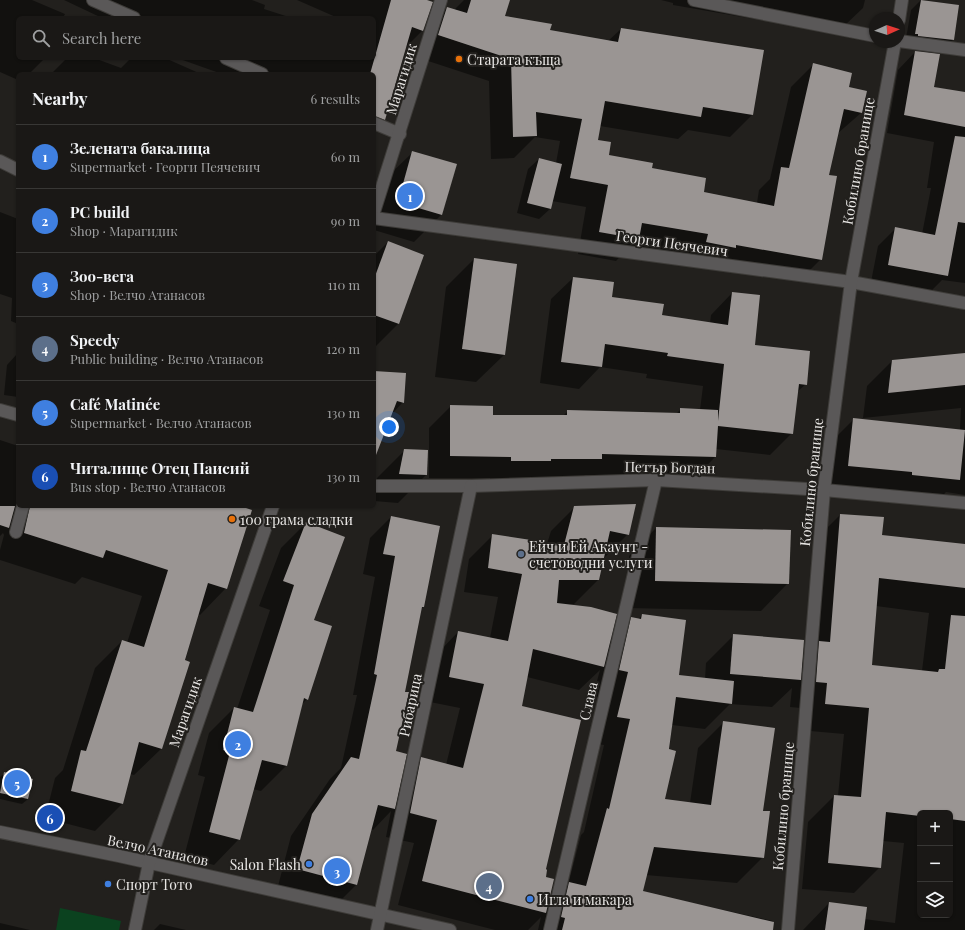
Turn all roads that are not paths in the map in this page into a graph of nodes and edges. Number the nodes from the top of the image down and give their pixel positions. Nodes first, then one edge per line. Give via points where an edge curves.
1 (93, 0) edge
2 (442, 0) edge
3 (694, 0) edge
4 (902, 0) edge
5 (900, 12) edge
6 (129, 16) edge
7 (869, 35) edge
8 (905, 42) edge
9 (894, 48) edge
10 (965, 50) edge
11 (230, 60) edge
12 (258, 72) edge
13 (376, 124) edge
14 (400, 134) junction
15 (0, 161) edge
16 (16, 169) edge
17 (376, 206) edge
18 (376, 218) edge
19 (851, 282) junction
20 (965, 303) edge
21 (0, 410) edge
22 (16, 414) edge
23 (656, 480) junction
24 (376, 486) edge
25 (471, 486) junction
26 (824, 490) junction
27 (965, 503) edge
28 (23, 508) edge
29 (272, 508) edge
30 (16, 532) dead end
31 (0, 832) edge
32 (149, 863) junction
33 (380, 915) junction
34 (135, 930) edge
35 (378, 930) edge
36 (450, 930) edge
37 (550, 930) edge
38 (788, 930) edge

1 - 6 street
2 - 14 street, Марагидик
3 - 7 street
4 - 5 street
8 - 10 street
9 - 19 street, Кобилино бранище
11 - 12 street
13 - 14 street
14 - 17 street, Марагидик
15 - 16 street
18 - 19 street, Георги Пеячевич
19 - 20 street, Георги Пеячевич
19 - 26 street, Кобилино бранище
21 - 22 street
23 - 25 street, Петър Богдан
23 - 26 street, Петър Богдан
23 - 37 street, Слава
24 - 25 street, Петър Богдан
25 - 33 street, Рибарица
26 - 27 street, Петър Богдан
26 - 38 street, Кобилино бранище
28 - 30 street
29 - 32 street, Марагидик
31 - 32 street, Велчо Атанасов
32 - 33 street, Велчо Атанасов
32 - 34 street, Марагидик
33 - 35 street, Рибарица
33 - 36 street, Велчо Атанасов

